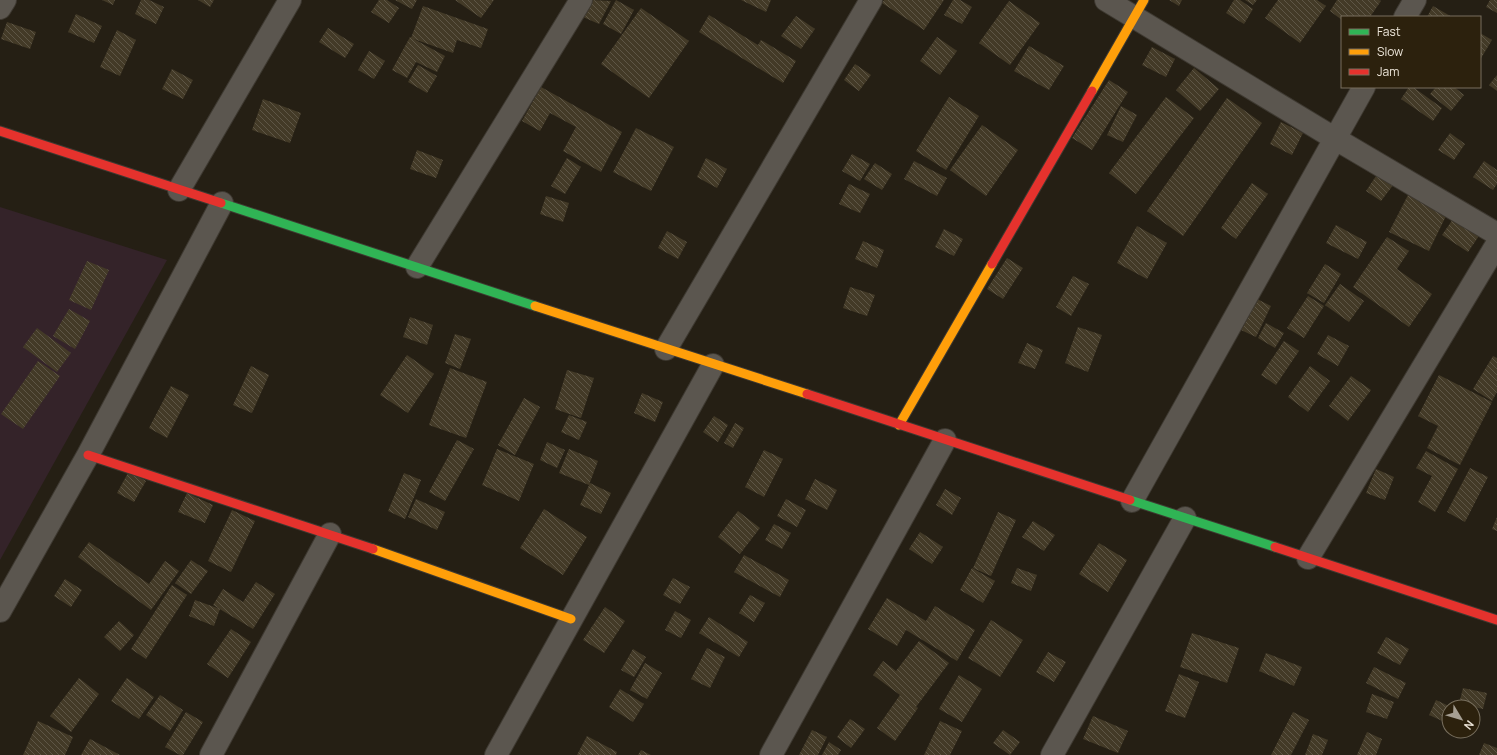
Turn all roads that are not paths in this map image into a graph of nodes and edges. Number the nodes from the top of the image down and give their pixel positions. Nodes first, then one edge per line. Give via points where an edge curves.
1 (5, 0) edge
2 (290, 0) edge
3 (581, 0) edge
4 (871, 0) edge
5 (1106, 0) edge
6 (1415, 0) edge
7 (0, 8) edge
8 (1139, 9) edge
9 (1406, 16) edge
10 (1363, 88) edge
11 (0, 131) edge
12 (1334, 138) junction
13 (179, 190) junction
14 (222, 203) junction
15 (1497, 234) edge
16 (1497, 244) edge
17 (417, 267) junction
18 (666, 349) junction
19 (713, 366) junction
20 (899, 425) junction
21 (945, 440) junction
22 (88, 455) junction
23 (1132, 501) junction
24 (1185, 518) junction
25 (330, 534) junction
26 (1308, 558) junction
27 (0, 611) edge
28 (1495, 616) edge
29 (571, 619) junction
30 (211, 755) edge
31 (496, 755) edge
32 (771, 755) edge
33 (1052, 755) edge

1 - 7 street
2 - 13 street
3 - 17 street
4 - 18 street
5 - 8 street
6 - 9 street
8 - 12 street
8 - 20 street
10 - 12 street
11 - 13 street
12 - 15 street
12 - 23 street
13 - 14 street
14 - 17 street
14 - 22 street
16 - 26 street
17 - 18 street
18 - 19 street
19 - 20 street
19 - 29 street
20 - 21 street
21 - 23 street
21 - 32 street
22 - 25 street
22 - 27 street
23 - 24 street
24 - 26 street
24 - 33 street
25 - 29 street
25 - 30 street
26 - 28 street
29 - 31 street

